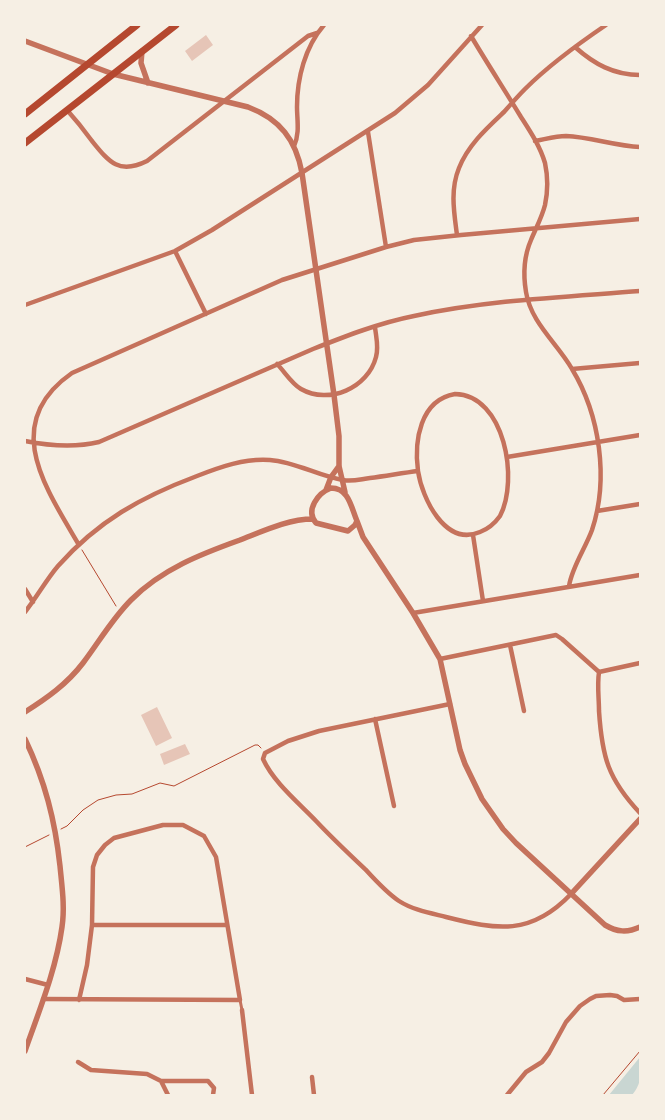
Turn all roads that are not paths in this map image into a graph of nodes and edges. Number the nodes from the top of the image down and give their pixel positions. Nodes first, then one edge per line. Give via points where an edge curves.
1 (137, 25) edge
2 (176, 25) edge
3 (324, 25) edge
4 (482, 25) edge
5 (606, 25) edge
6 (317, 33) junction
7 (471, 36) junction
8 (25, 41) edge
9 (575, 47) junction
10 (142, 51) junction
11 (88, 63) junction
12 (113, 74) junction
13 (640, 75) edge
14 (148, 83) junction
15 (223, 101) junction
16 (512, 103) junction
17 (67, 110) junction
18 (25, 114) edge
19 (368, 132) junction
20 (536, 141) junction
21 (25, 143) edge
22 (294, 146) junction
23 (640, 147) edge
24 (302, 173) junction
25 (640, 219) edge
26 (536, 228) junction
27 (458, 235) junction
28 (386, 247) junction
29 (175, 251) junction
30 (316, 268) junction
31 (640, 291) edge
32 (528, 300) junction
33 (25, 305) edge
34 (206, 314) junction
35 (375, 327) junction
36 (327, 344) junction
37 (640, 363) edge
38 (277, 364) junction
39 (572, 369) junction
40 (334, 395) junction
41 (640, 436) edge
42 (27, 442) edge
43 (597, 443) junction
44 (507, 457) junction
45 (338, 466) junction
46 (418, 471) junction
47 (336, 479) junction
48 (326, 490) junction
49 (344, 492) junction
50 (640, 504) edge
51 (312, 508) junction
52 (597, 511) junction
53 (300, 519) junction
54 (313, 519) junction
55 (357, 520) junction
56 (348, 531) junction
57 (473, 535) junction
58 (363, 537) junction
59 (79, 545) junction
60 (640, 575) edge
61 (569, 586) junction
62 (25, 589) edge
63 (483, 601) junction
64 (33, 602) junction
65 (25, 612) edge
66 (413, 613) junction
67 (510, 645) junction
68 (440, 659) junction
69 (640, 662) edge
70 (599, 672) junction
71 (450, 704) junction
72 (524, 711) dead end
73 (25, 712) edge
74 (375, 719) junction
75 (25, 739) edge
76 (394, 806) dead end
77 (640, 813) edge
78 (640, 819) edge
79 (571, 894) junction
80 (92, 925) junction
81 (227, 925) junction
82 (640, 927) edge
83 (25, 979) edge
84 (48, 985) junction
85 (44, 999) junction
86 (640, 999) edge
87 (79, 1000) junction
88 (240, 1000) junction
89 (242, 1010) joint
90 (25, 1051) edge
91 (78, 1062) dead end
92 (312, 1077) dead end
93 (161, 1081) junction
94 (168, 1095) edge
95 (213, 1095) edge
96 (252, 1095) edge
97 (314, 1095) edge
98 (507, 1095) edge

1 - 11 main road
2 - 10 main road
3 - 6 street
4 - 7 street
5 - 9 street
6 - 15 street via 308,36
6 - 22 street via 299,81 298,136
7 - 16 street
7 - 19 street via 413,100
8 - 11 street
9 - 13 street via 601,66 628,75
9 - 16 street
10 - 12 main road
10 - 14 street via 141,63
11 - 12 street
11 - 18 main road
12 - 14 street
12 - 17 main road
14 - 15 street
15 - 17 street via 147,161 130,167 108,160
15 - 22 street via 267,116
16 - 20 street
16 - 27 street via 475,142 459,168 453,204
17 - 21 main road
19 - 24 street
19 - 28 street
20 - 23 street via 566,136
20 - 26 street via 545,163 548,183 545,205
22 - 24 street
24 - 29 street
24 - 30 street
25 - 26 street
26 - 27 street
26 - 32 street via 524,264
27 - 28 street
28 - 30 street
29 - 33 street
29 - 34 street
30 - 34 street
30 - 36 street
31 - 32 street
32 - 35 street via 412,316
32 - 39 street via 541,327
34 - 42 street via 85,367 54,385 32,419
35 - 36 street
35 - 40 street via 377,356 368,374 355,386
36 - 38 street
36 - 40 street
37 - 39 street
38 - 40 street via 300,388 321,395
38 - 42 street via 99,442 62,446
39 - 43 street via 589,406
40 - 45 street via 339,436
41 - 43 street
42 - 59 street via 35,468
43 - 44 street
43 - 52 street via 600,471
44 - 46 street via 499,430 484,405 468,395 449,395 426,413 418,444
44 - 57 street via 508,477 500,515 487,529
45 - 47 street
45 - 47 street
46 - 47 street via 349,481
46 - 57 street via 426,498 438,518 459,533
47 - 48 street
47 - 49 street
47 - 59 street via 297,465 269,460 220,467 142,498
48 - 49 street via 335,488
48 - 51 street
49 - 55 street
50 - 52 street
51 - 53 street
51 - 54 street
52 - 61 street
53 - 54 street
53 - 73 street via 178,565 132,599 83,664 56,692
54 - 56 street via 316,523
55 - 56 street
55 - 58 street
56 - 58 street
57 - 63 street
58 - 66 street
59 - 64 street via 58,567
60 - 61 street
61 - 63 street
62 - 64 street
63 - 66 street
64 - 65 street
66 - 68 street
67 - 68 street
67 - 70 street via 556,635
67 - 72 street
68 - 71 street
69 - 70 street
70 - 77 street via 603,753 616,784
71 - 74 street
71 - 79 street via 460,750 482,799 516,843
74 - 76 street
74 - 79 street via 308,734 265,753 263,758 289,793 389,894 408,906 475,924 504,927 542,917
75 - 84 street via 53,818 64,905 58,949
78 - 79 street
79 - 82 street via 611,928 627,931
80 - 81 street
80 - 81 street via 93,867 105,845 125,834 163,825 183,825 204,836 216,857
80 - 87 street
81 - 88 street
83 - 84 street
84 - 85 street
85 - 87 street
85 - 90 street
86 - 98 street via 596,996 580,1006 566,1022 542,1062 526,1072
87 - 88 street
88 - 89 street
89 - 96 street
91 - 93 street via 91,1070 147,1074
92 - 97 street
93 - 94 street
93 - 95 street via 208,1081 214,1088

